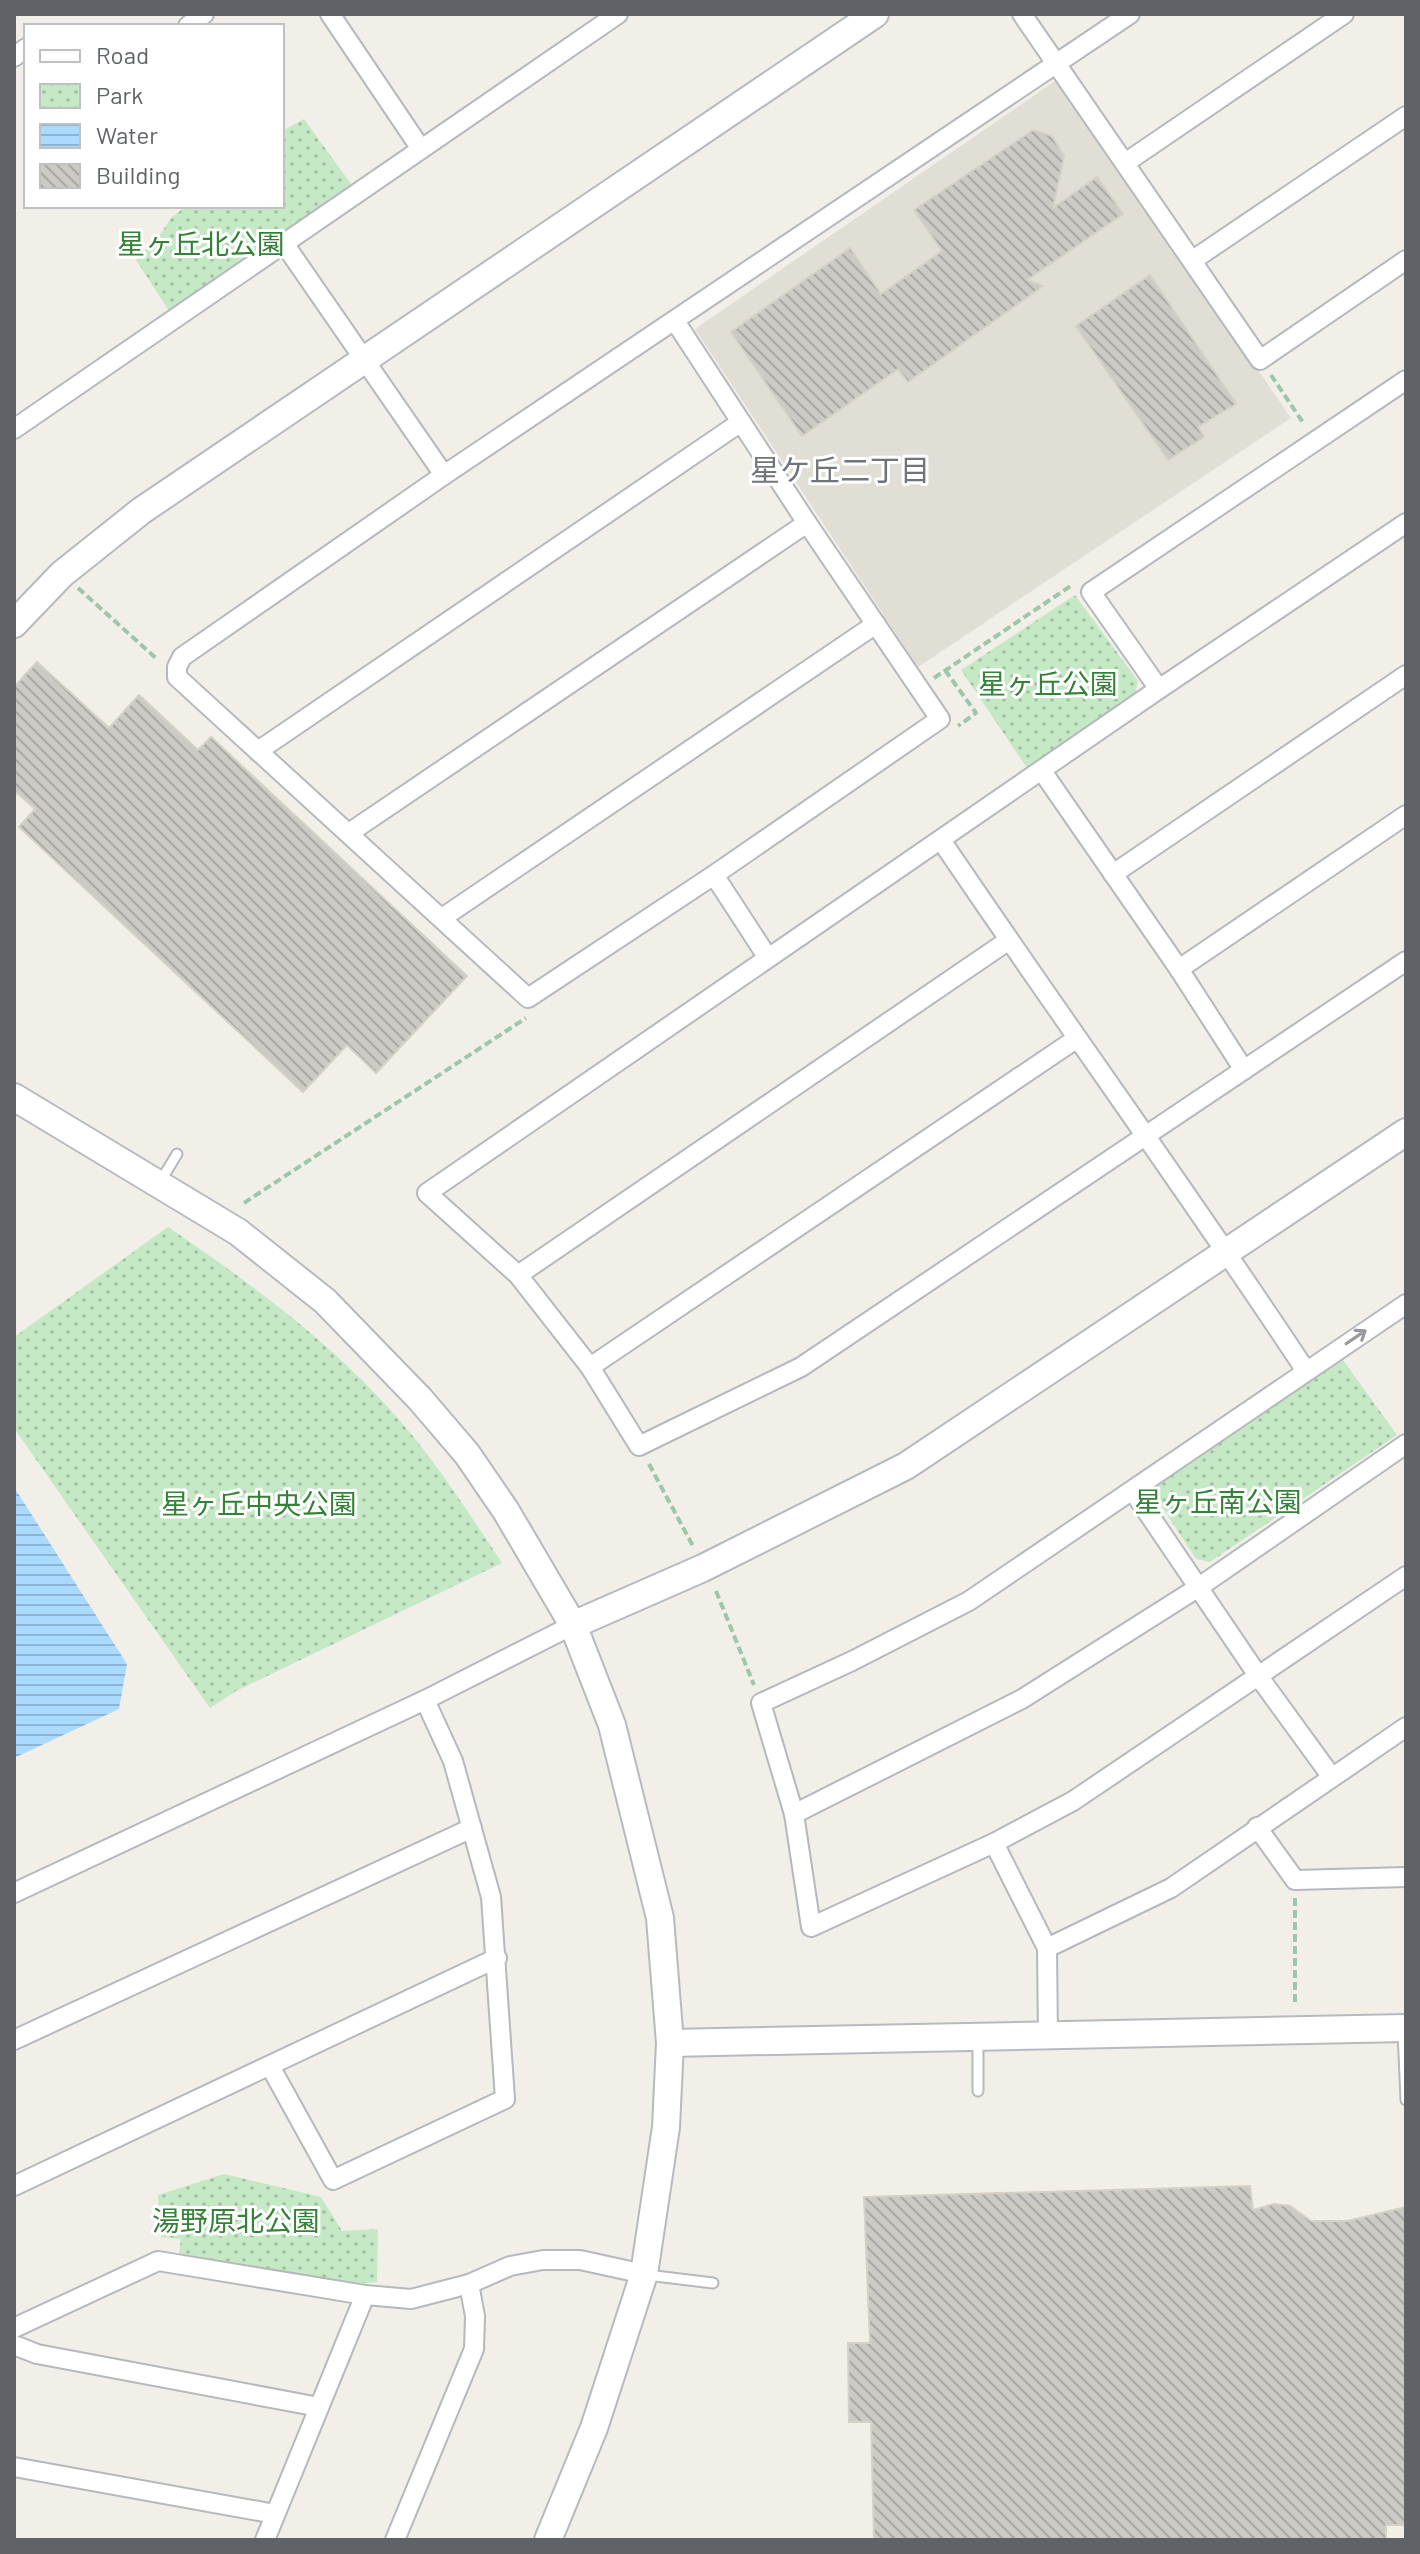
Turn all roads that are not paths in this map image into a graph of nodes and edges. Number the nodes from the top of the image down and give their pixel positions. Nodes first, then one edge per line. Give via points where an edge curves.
1 (618, 14) edge
2 (875, 14) edge
3 (1022, 14) edge
4 (1130, 14) edge
5 (1344, 14) edge
6 (336, 16) edge
7 (1056, 64) junction
8 (1406, 116) edge
9 (421, 149) junction
10 (1125, 163) junction
11 (283, 242) junction
12 (1193, 260) junction
13 (1406, 260) edge
14 (675, 321) junction
15 (364, 362) junction
16 (1406, 380) edge
17 (741, 422) junction
18 (14, 429) edge
19 (444, 475) junction
20 (807, 523) junction
21 (1406, 523) edge
22 (14, 624) edge
23 (876, 624) junction
24 (1406, 675) edge
25 (1159, 689) junction
26 (258, 751) junction
27 (1042, 771) junction
28 (1406, 815) edge
29 (349, 833) junction
30 (941, 840) junction
31 (1113, 874) junction
32 (714, 875) junction
33 (442, 918) junction
34 (1009, 940) junction
35 (768, 958) junction
36 (1406, 961) edge
37 (1179, 969) junction
38 (1076, 1039) junction
39 (1244, 1070) junction
40 (14, 1097) edge
41 (1406, 1132) edge
42 (1145, 1137) junction
43 (177, 1154) dead end
44 (159, 1184) junction
45 (1227, 1253) junction
46 (518, 1275) junction
47 (1406, 1304) edge
48 (590, 1367) junction
49 (1306, 1371) junction
50 (1406, 1444) edge
51 (1133, 1491) junction
52 (1406, 1576) edge
53 (1199, 1587) junction
54 (573, 1625) junction
55 (1259, 1677) junction
56 (425, 1700) junction
57 (1406, 1727) edge
58 (1331, 1776) junction
59 (794, 1814) junction
60 (1257, 1827) junction
61 (472, 1828) junction
62 (994, 1843) junction
63 (1406, 1877) edge
64 (14, 1893) edge
65 (1047, 1948) junction
66 (497, 1958) junction
67 (1404, 2028) edge
68 (1048, 2038) junction
69 (978, 2039) junction
70 (14, 2040) edge
71 (670, 2043) junction
72 (270, 2066) junction
73 (978, 2091) dead end
74 (1406, 2100) edge
75 (14, 2186) edge
76 (644, 2274) junction
77 (713, 2283) dead end
78 (469, 2284) junction
79 (365, 2295) junction
80 (14, 2328) edge
81 (14, 2345) edge
82 (319, 2407) junction
83 (14, 2467) edge
84 (275, 2514) junction
85 (265, 2540) edge
86 (395, 2540) edge
87 (548, 2540) edge

1 - 9 street
2 - 15 street
3 - 7 street
4 - 7 street
5 - 10 street
6 - 9 street
7 - 10 street
7 - 14 street
8 - 12 street
9 - 11 street
10 - 12 street
11 - 15 street
11 - 18 street
12 - 13 street via 1260,360
14 - 17 street
14 - 19 street
15 - 19 street
15 - 22 street via 141,511 62,574
16 - 25 street via 1091,592
17 - 20 street
17 - 26 street
19 - 26 street via 182,657 177,677
20 - 23 street
20 - 29 street
21 - 25 street
23 - 32 street via 940,719
23 - 33 street
24 - 31 street
25 - 27 street
26 - 29 street
27 - 30 street
27 - 31 street
28 - 37 street
29 - 33 street
30 - 34 street
30 - 35 street
31 - 37 street
32 - 33 street via 528,998
32 - 35 street
34 - 38 street
34 - 46 street
35 - 46 street via 427,1193
36 - 39 street
37 - 39 street
38 - 42 street
38 - 48 street
39 - 42 street
40 - 44 street
41 - 45 street
42 - 45 street
42 - 48 street via 801,1367 639,1446
43 - 44 lane
44 - 54 street via 238,1232 325,1301 420,1399 467,1454
45 - 49 street
45 - 54 street via 906,1466 703,1568
46 - 48 street
49 -> 47 street
49 - 51 street
50 - 53 street
51 - 53 street
51 - 59 street via 969,1601 761,1703
52 - 55 street
53 - 55 street
53 - 59 street via 1022,1699
54 - 56 street
54 - 71 street via 612,1725 660,1918
55 - 58 street
55 - 62 street via 1073,1801
56 - 61 street via 453,1761
56 - 64 street
57 - 58 street
58 - 60 street
59 - 62 street via 811,1927
60 - 63 street via 1295,1880
60 - 65 street via 1171,1888
61 - 66 street via 491,1897
61 - 70 street
62 - 65 street
65 - 68 street
66 - 72 street
66 - 72 street via 505,2099 333,2180
67 - 68 street
67 - 74 lane
68 - 69 street
69 - 71 street
69 - 73 lane
71 - 76 street via 666,2127
72 - 75 street
76 - 77 lane
76 - 78 street via 580,2260 543,2260 510,2266
76 - 87 street via 594,2428
78 - 79 street via 411,2299
78 - 86 street via 474,2349
79 - 80 street via 158,2261
79 - 82 street
81 - 82 street via 37,2354
82 - 84 street
83 - 84 street
84 - 85 street

